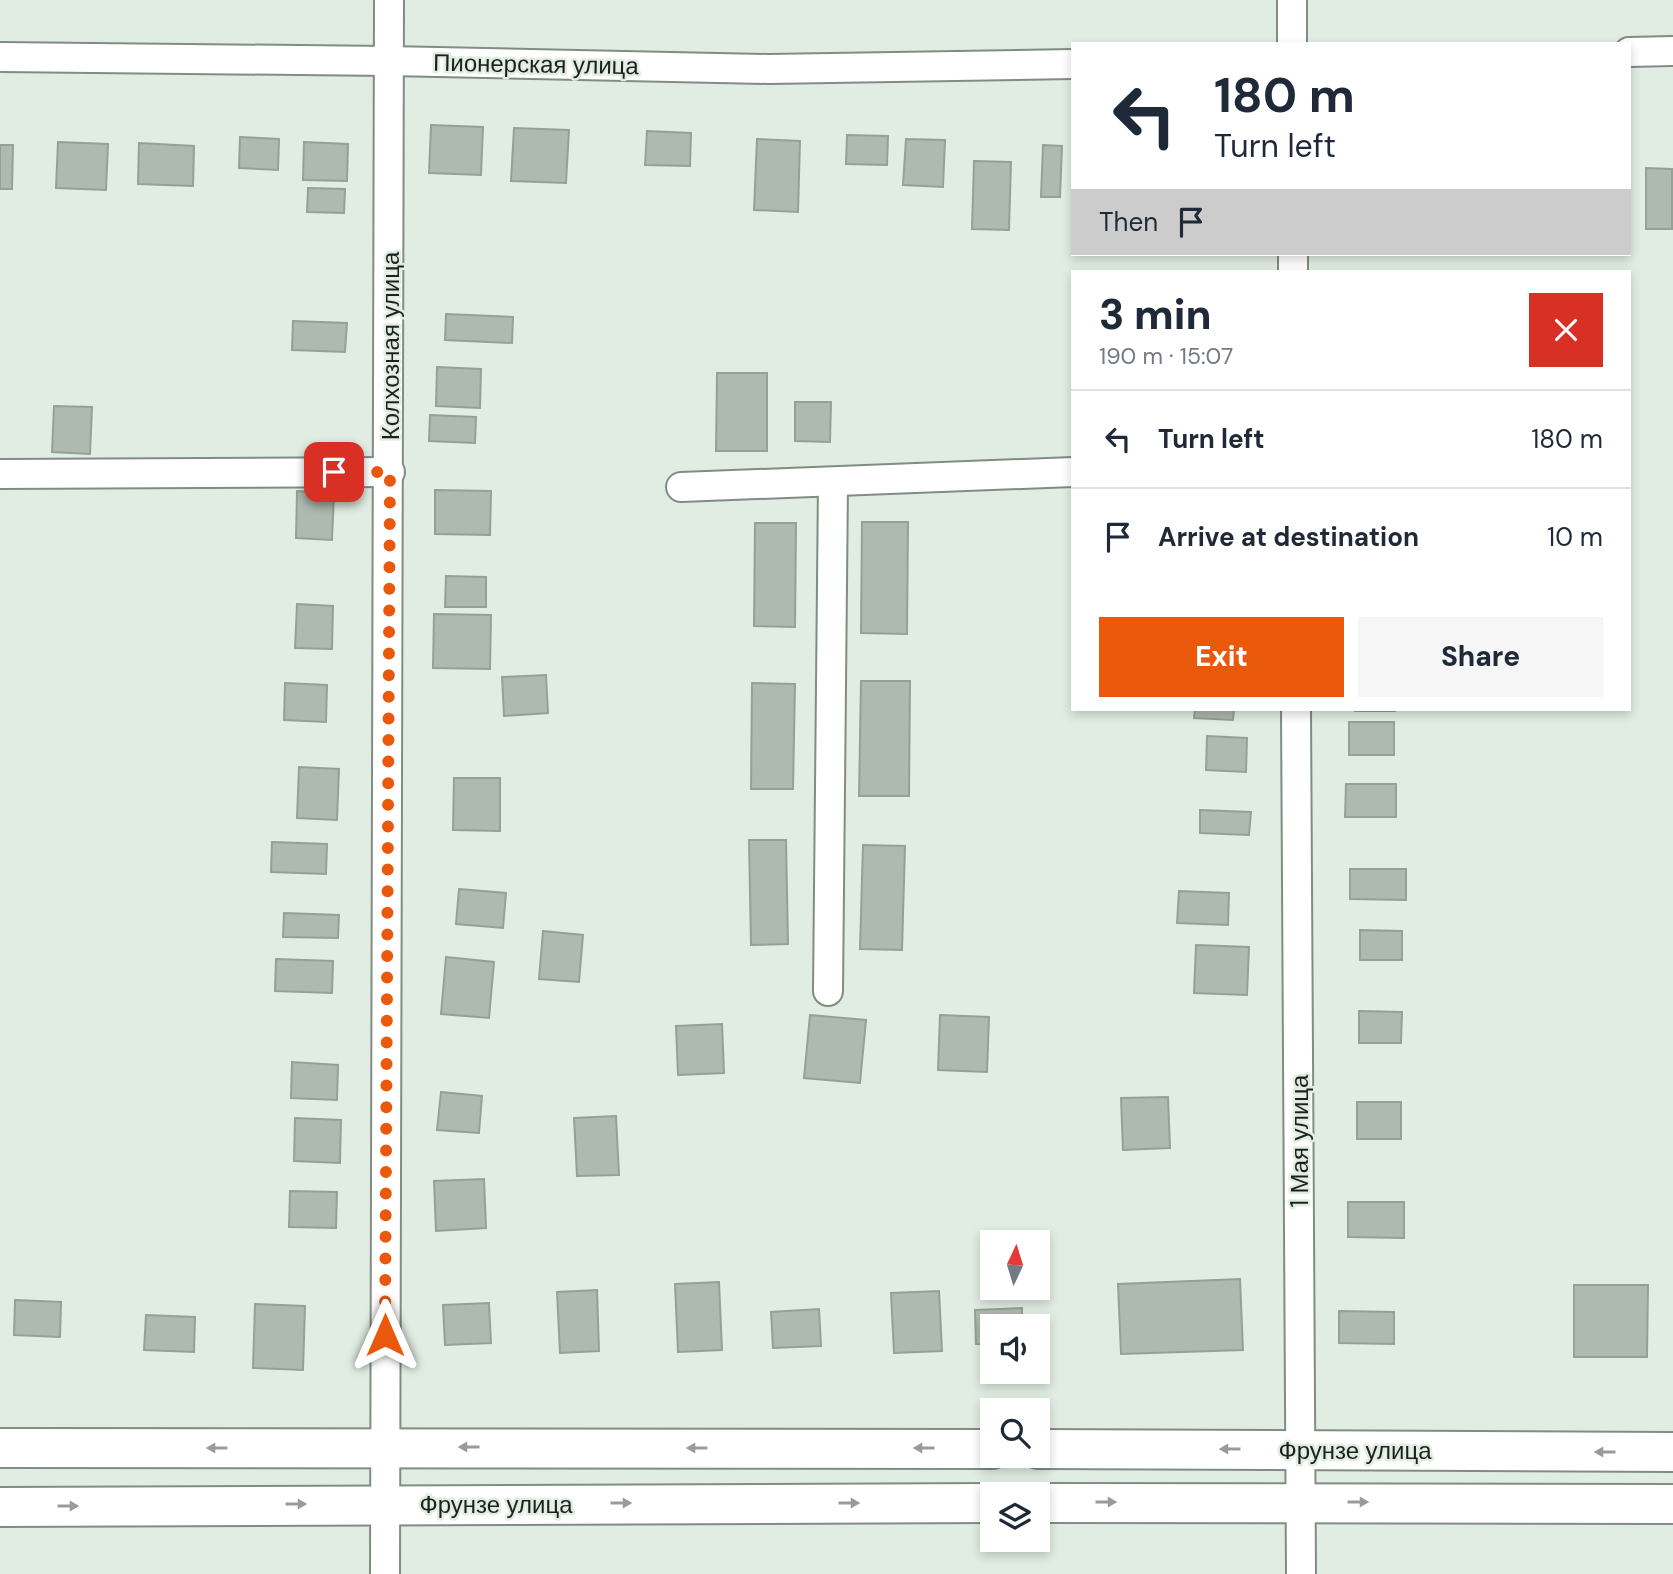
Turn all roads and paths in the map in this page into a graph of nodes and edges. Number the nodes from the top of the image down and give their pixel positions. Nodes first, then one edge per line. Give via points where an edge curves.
1 (389, 0) edge
2 (1292, 0) edge
3 (1292, 42) edge
4 (1673, 51) edge
5 (1631, 52) edge
6 (0, 57) edge
7 (389, 61) junction
8 (1071, 64) edge
9 (390, 472) junction
10 (1071, 472) edge
11 (0, 474) edge
12 (833, 482) junction
13 (681, 487) dead end
14 (1296, 711) edge
15 (828, 991) dead end
16 (384, 1447) junction
17 (0, 1448) edge
18 (980, 1448) edge
19 (1050, 1449) edge
20 (1300, 1449) junction
21 (1673, 1452) edge
22 (1300, 1502) junction
23 (980, 1503) edge
24 (1050, 1503) edge
25 (384, 1504) junction
26 (1673, 1504) edge
27 (0, 1507) edge
28 (385, 1574) edge
29 (1301, 1574) edge

1 - 7 street, Колхозная улица
2 - 3 street
4 - 5 street
6 - 7 street, Пионерская улица
7 - 8 street, Пионерская улица via 769,69
7 - 9 street, Колхозная улица
9 - 11 street
9 - 16 street, Колхозная улица
10 - 12 street
12 - 13 street
12 - 15 street
14 - 20 street, 1 Мая улица
16 -> 17 main road
18 -> 16 main road
16 - 25 street, Колхозная улица
20 -> 19 main road, Фрунзе улица
21 -> 20 main road, Фрунзе улица
20 - 22 street, 1 Мая улица
24 -> 22 main road
22 -> 26 main road
22 - 29 street, 1 Мая улица
25 -> 23 main road, Фрунзе улица
27 -> 25 main road, Фрунзе улица
25 - 28 street, Колхозная улица

